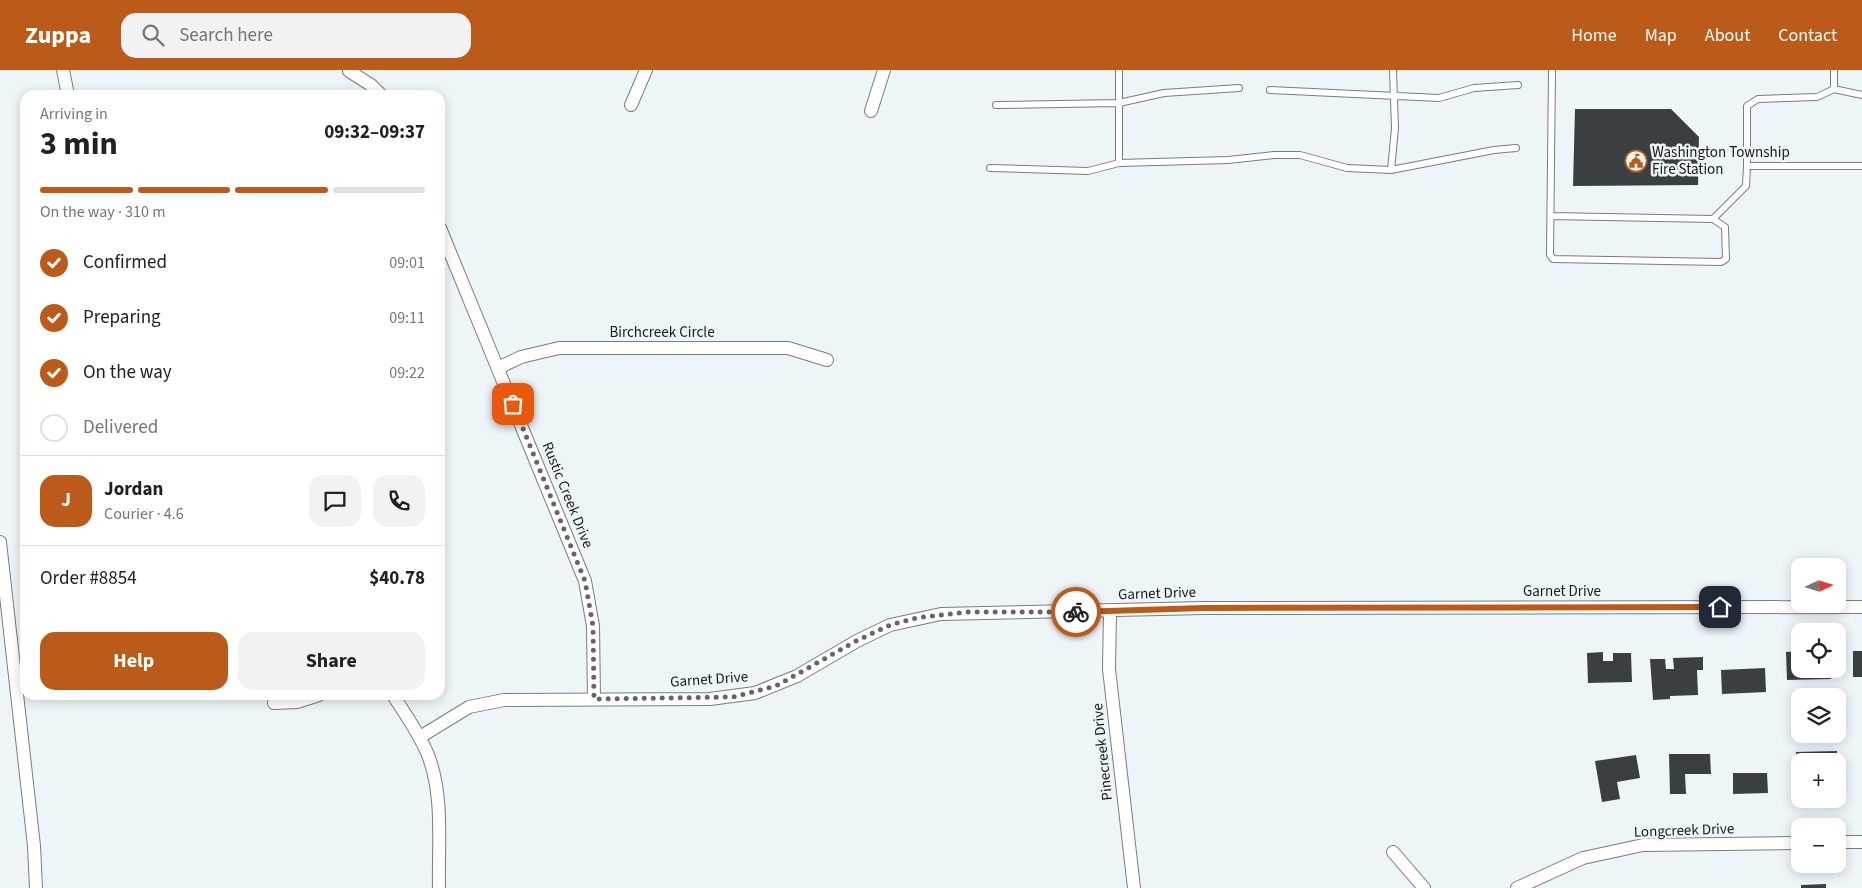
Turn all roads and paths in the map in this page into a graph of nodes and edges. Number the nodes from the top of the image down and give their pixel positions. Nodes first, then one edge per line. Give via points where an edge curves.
1 (63, 70) edge
2 (646, 70) edge
3 (884, 70) edge
4 (1119, 70) edge
5 (1392, 70) edge
6 (1552, 70) edge
7 (1834, 70) edge
8 (349, 71) edge
9 (1518, 85) dead end
10 (1239, 88) dead end
11 (1834, 88) junction
12 (67, 90) edge
13 (376, 90) edge
14 (1270, 90) dead end
15 (1862, 95) edge
16 (1393, 96) junction
17 (1119, 103) junction
18 (631, 105) dead end
19 (996, 105) dead end
20 (871, 111) dead end
21 (1516, 148) dead end
22 (1119, 162) junction
23 (1746, 166) junction
24 (1862, 166) edge
25 (990, 168) dead end
26 (1391, 170) junction
27 (1551, 216) junction
28 (1713, 218) junction
29 (445, 240) edge
30 (827, 360) dead end
31 (498, 368) junction
32 (0, 548) edge
33 (1862, 607) edge
34 (1110, 611) junction
35 (594, 699) junction
36 (303, 700) edge
37 (396, 700) edge
38 (274, 703) dead end
39 (420, 737) junction
40 (1846, 842) edge
41 (1862, 842) edge
42 (1791, 843) edge
43 (1393, 852) dead end
44 (36, 888) edge
45 (439, 888) edge
46 (1134, 888) edge
47 (1424, 888) edge
48 (1517, 888) edge

1 - 12 street
2 - 18 street
3 - 20 street
4 - 17 lane
5 - 16 lane
6 - 27 lane
7 - 11 lane
8 - 13 street
9 - 16 lane via 1474,88 1439,98
10 - 17 lane via 1164,93
11 - 15 lane
11 - 23 lane via 1817,97 1758,99 1747,106
14 - 16 lane
16 - 26 lane via 1395,128
17 - 19 lane
17 - 22 lane
21 - 26 lane
22 - 25 lane via 1088,171
22 - 26 lane via 1228,160 1300,154 1347,168
23 - 24 lane
23 - 28 lane via 1746,186
27 - 28 lane
27 - 28 lane via 1550,255 1553,259 1721,262 1726,259 1725,228
29 - 31 street, Rustic Creek Drive
30 - 31 street, Birchcreek Circle via 788,348 559,348 521,357
31 - 35 street, Rustic Creek Drive via 585,581 593,626
32 - 44 street
33 - 34 street, Garnet Drive
34 - 35 street, Garnet Drive via 941,614 890,625 797,676 755,693 710,699
34 - 46 street, Pinecreek Drive via 1109,669
35 - 39 street, Garnet Drive via 487,702 453,715
36 - 38 street
37 - 39 street
39 - 45 street via 438,796
40 - 41 street
42 - 48 street, Longcreek Drive via 1643,845 1583,858
43 - 47 street

